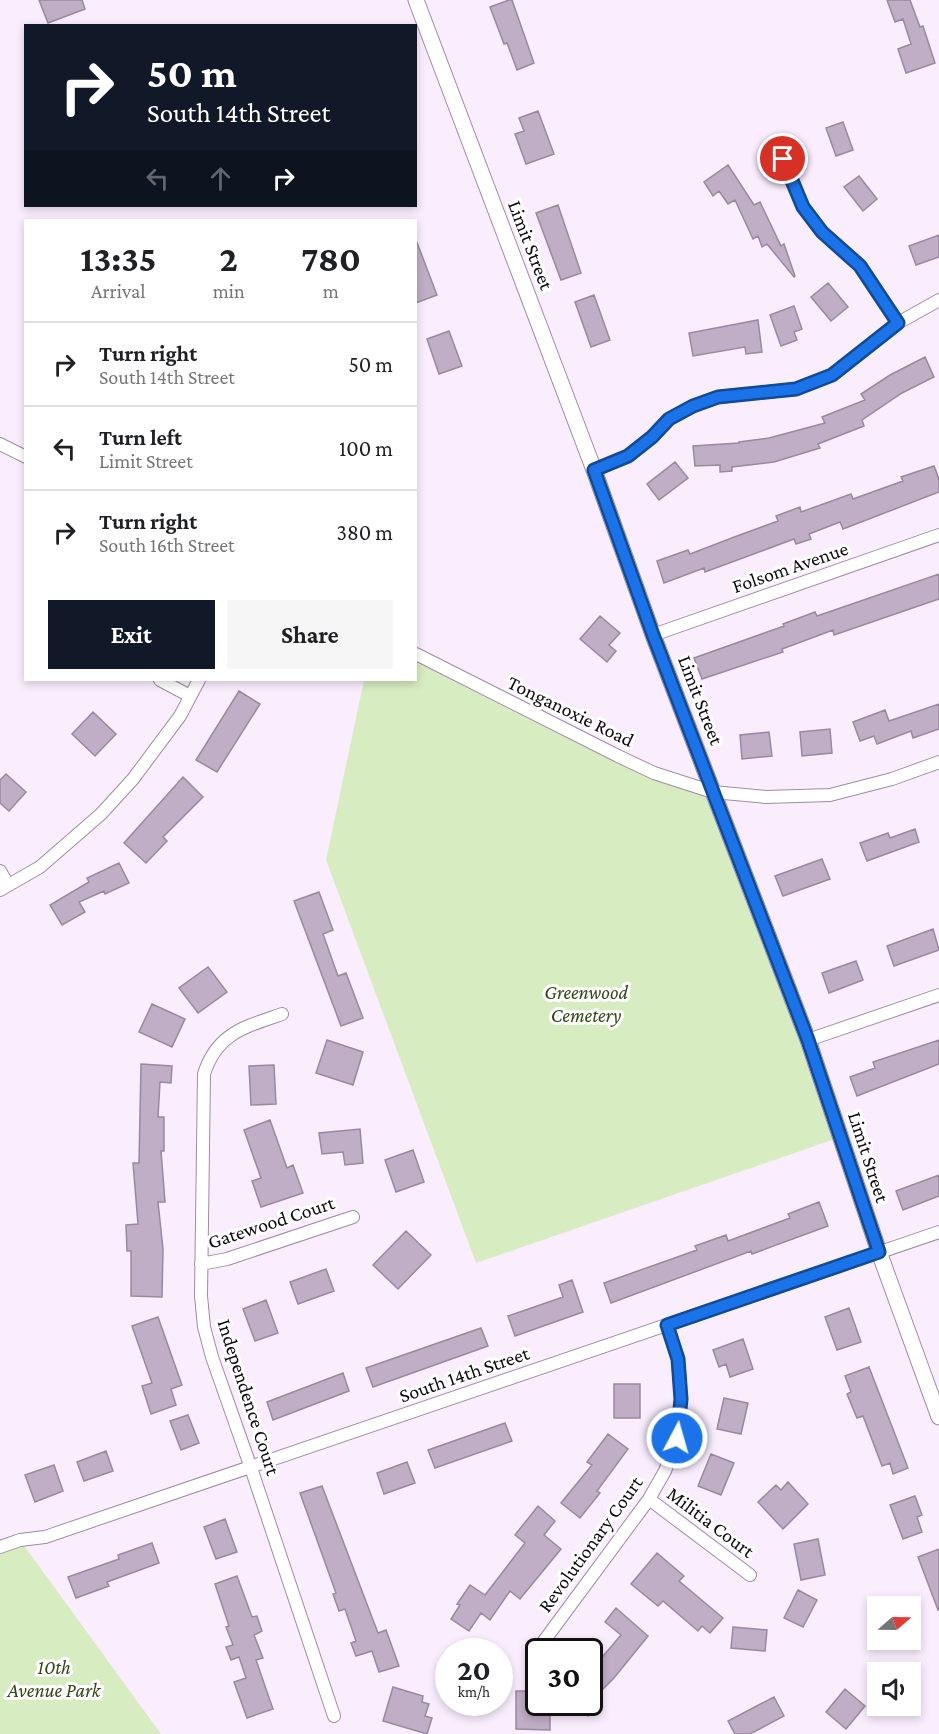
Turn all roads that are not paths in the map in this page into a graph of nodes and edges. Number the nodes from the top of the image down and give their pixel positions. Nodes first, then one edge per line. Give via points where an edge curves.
1 (416, 0) edge
2 (783, 159) dead end
3 (939, 300) edge
4 (898, 323) junction
5 (0, 444) edge
6 (24, 457) edge
7 (594, 470) junction
8 (939, 535) edge
9 (653, 635) junction
10 (417, 655) edge
11 (162, 681) edge
12 (198, 681) edge
13 (190, 696) junction
14 (939, 762) edge
15 (713, 792) junction
16 (0, 872) edge
17 (4, 887) edge
18 (939, 995) edge
19 (282, 1014) dead end
20 (808, 1040) junction
21 (353, 1216) dead end
22 (939, 1232) edge
23 (879, 1252) junction
24 (201, 1264) junction
25 (667, 1325) junction
26 (939, 1417) edge
27 (251, 1468) junction
28 (650, 1499) junction
29 (0, 1547) edge
30 (750, 1575) dead end
31 (546, 1638) edge
32 (334, 1716) dead end

1 - 7 street, Limit Street
2 - 4 street via 803,207 822,232 860,266
3 - 4 street
4 - 7 street via 832,375 796,389 718,397 693,406 669,419 628,456
5 - 6 street
7 - 9 street, Limit Street
8 - 9 street, Folsom Avenue
9 - 15 street, Limit Street
10 - 15 street, Tonganoxie Road via 654,773
11 - 13 street
12 - 13 street
13 - 17 street via 140,770 101,814 40,867
14 - 15 street, Tonganoxie Road via 830,795 766,797
15 - 20 street, Limit Street
16 - 17 street
18 - 20 street
19 - 24 street, Independence Court via 229,1035 217,1046 204,1074
20 - 23 street, Limit Street
21 - 24 street, Gatewood Court via 227,1259
22 - 23 street, South 14th Street
23 - 25 street, South 14th Street
23 - 26 street, Limit Street
24 - 27 street, Independence Court via 204,1327
25 - 27 street, South 14th Street
25 - 28 street, Revolutionary Court via 678,1359 681,1399 677,1438
27 - 29 street, South 14th Street via 45,1538
27 - 32 street, Independence Court
28 - 30 street, Militia Court
28 - 31 street, Revolutionary Court

